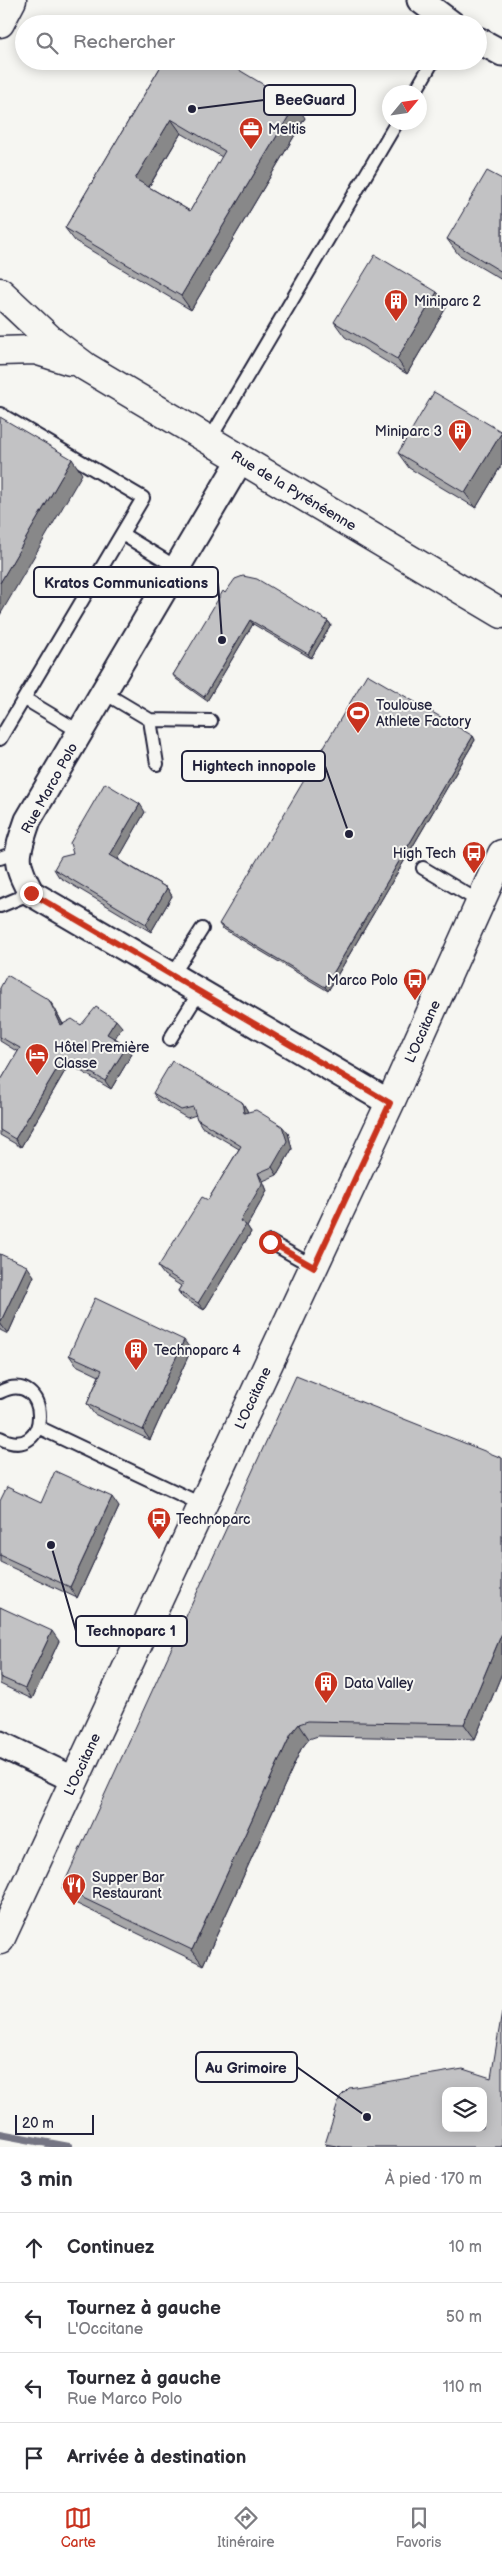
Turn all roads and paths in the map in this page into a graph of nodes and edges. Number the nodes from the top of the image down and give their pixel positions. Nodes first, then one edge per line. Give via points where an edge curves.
1 (12, 0) edge
2 (420, 0) edge
3 (440, 15) edge
4 (0, 23) edge
5 (487, 45) edge
6 (502, 53) edge
7 (428, 70) edge
8 (419, 85) edge
9 (392, 130) edge
10 (0, 292) edge
11 (0, 351) edge
12 (86, 367) junction
13 (0, 414) edge
14 (210, 439) junction
15 (241, 459) junction
16 (122, 534) junction
17 (176, 567) junction
18 (502, 614) edge
19 (104, 692) junction
20 (25, 699) junction
21 (150, 720) junction
22 (211, 721) dead end
23 (80, 732) junction
24 (0, 739) edge
25 (157, 764) dead end
26 (502, 854) edge
27 (8, 855) edge
28 (424, 868) dead end
29 (31, 893) junction
30 (480, 902) junction
31 (0, 906) edge
32 (202, 929) dead end
33 (172, 976) junction
34 (200, 992) junction
35 (170, 1039) dead end
36 (390, 1103) junction
37 (270, 1242) dead end
38 (314, 1267) junction
39 (0, 1392) edge
40 (38, 1427) junction
41 (0, 1440) edge
42 (203, 1505) junction
43 (0, 1744) edge
44 (76, 1780) junction
45 (0, 1940) edge

1 - 4 main road
2 - 3 street
5 - 6 street
7 - 8 lane
9 - 14 lane
10 - 12 main road, Rue de la Pyrénéenne via 53,342
11 - 12 main road, Rue de la Pyrénéenne via 34,350
12 - 14 main road, Rue de la Pyrénéenne
13 - 16 lane via 144,498
14 - 15 main road, Rue de la Pyrénéenne
15 - 17 street, Rue Marco Polo
15 - 18 main road, Rue de la Pyrénéenne
16 - 17 lane
16 - 20 lane
17 - 19 street, Rue Marco Polo
19 - 21 lane
19 - 23 street, Rue Marco Polo
20 - 23 lane
20 - 24 lane
21 - 22 lane
21 - 25 lane
23 - 27 street, Rue Marco Polo
26 - 30 main road, L'Occitane
27 - 29 street, Rue Marco Polo
28 - 30 lane
29 - 31 lane
29 - 33 street
30 - 36 main road, L'Occitane
32 - 33 lane
33 - 34 street
34 - 35 lane
34 - 36 street
36 - 38 main road, L'Occitane
37 - 38 lane
38 - 42 main road, L'Occitane
39 - 40 lane via 15,1388 31,1395 40,1409
40 - 41 lane via 27,1439
40 - 42 lane
42 - 44 main road, L'Occitane
43 - 44 street
44 - 45 main road, L'Occitane

